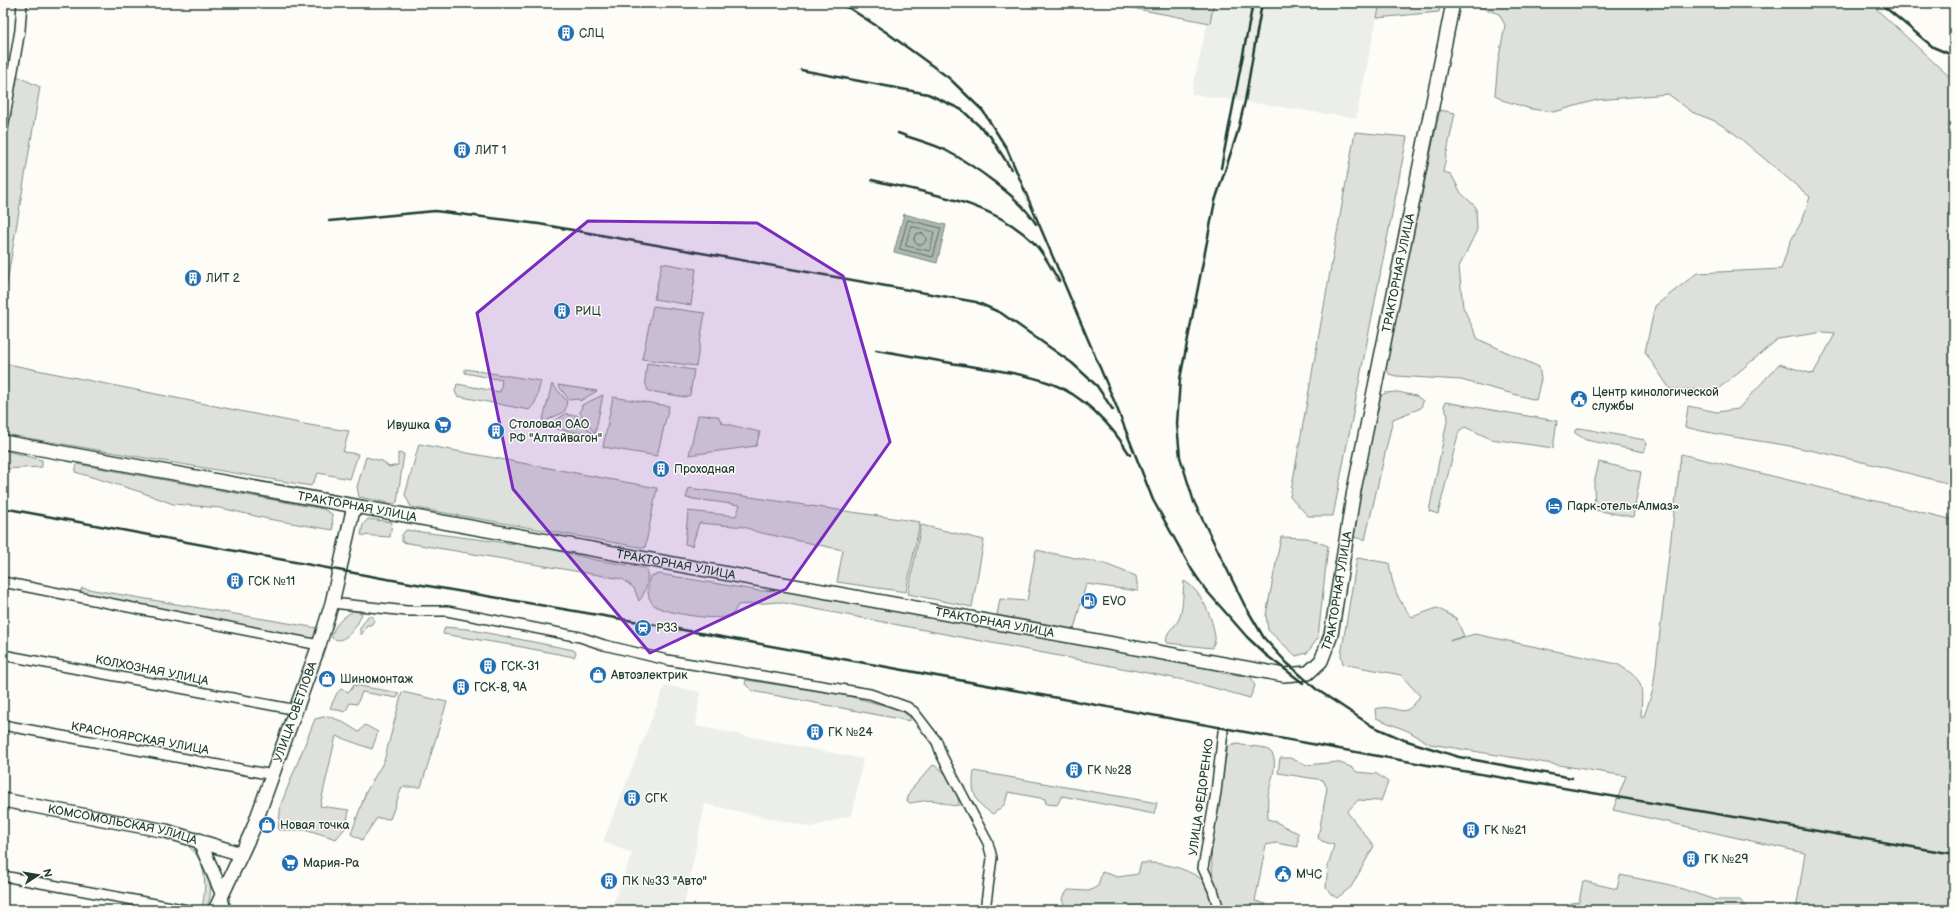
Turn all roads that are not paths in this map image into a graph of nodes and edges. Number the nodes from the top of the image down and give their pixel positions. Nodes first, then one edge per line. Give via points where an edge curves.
1 (22, 3) edge
2 (1453, 3) edge
3 (3, 128) edge
4 (3, 442) edge
5 (354, 506) junction
6 (3, 582) edge
7 (332, 604) junction
8 (319, 645) junction
9 (3, 655) edge
10 (297, 710) junction
11 (3, 725) edge
12 (1223, 732) dead end
13 (273, 775) junction
14 (3, 800) edge
15 (200, 840) junction
16 (242, 854) junction
17 (3, 876) edge
18 (222, 893) junction
19 (188, 910) edge
20 (215, 910) edge
21 (226, 910) edge
22 (985, 910) edge
23 (1219, 910) edge

1 - 3 street via 20,30
2 - 5 main road, ТРАКТОРНАЯ УЛИЦА via 1354,490 1331,635 1321,661 1308,672 1284,675
4 - 5 main road, ТРАКТОРНАЯ УЛИЦА
5 - 7 main road, УЛИЦА СВЕТЛОВА
6 - 8 street
7 - 8 main road, УЛИЦА СВЕТЛОВА
7 - 22 street via 407,611 446,611 580,637 604,646 667,660 858,692 907,707 914,712 937,742 988,844 992,858
8 - 10 main road, УЛИЦА СВЕТЛОВА
9 - 10 street, КОЛХОЗНАЯ УЛИЦА
10 - 13 main road, УЛИЦА СВЕТЛОВА
11 - 13 street, КРАСНОЯРСКАЯ УЛИЦА
12 - 23 street, УЛИЦА ФЕДОРЕНКО via 1203,868
13 - 16 main road, УЛИЦА СВЕТЛОВА
14 - 15 main road, КОМСОМОЛЬСКАЯ УЛИЦА via 166,831
15 - 16 main road, КОМСОМОЛЬСКАЯ УЛИЦА
15 - 18 main road
16 - 18 main road, УЛИЦА СВЕТЛОВА
17 - 19 street
18 - 20 main road, УЛИЦА СВЕТЛОВА
18 - 21 street

